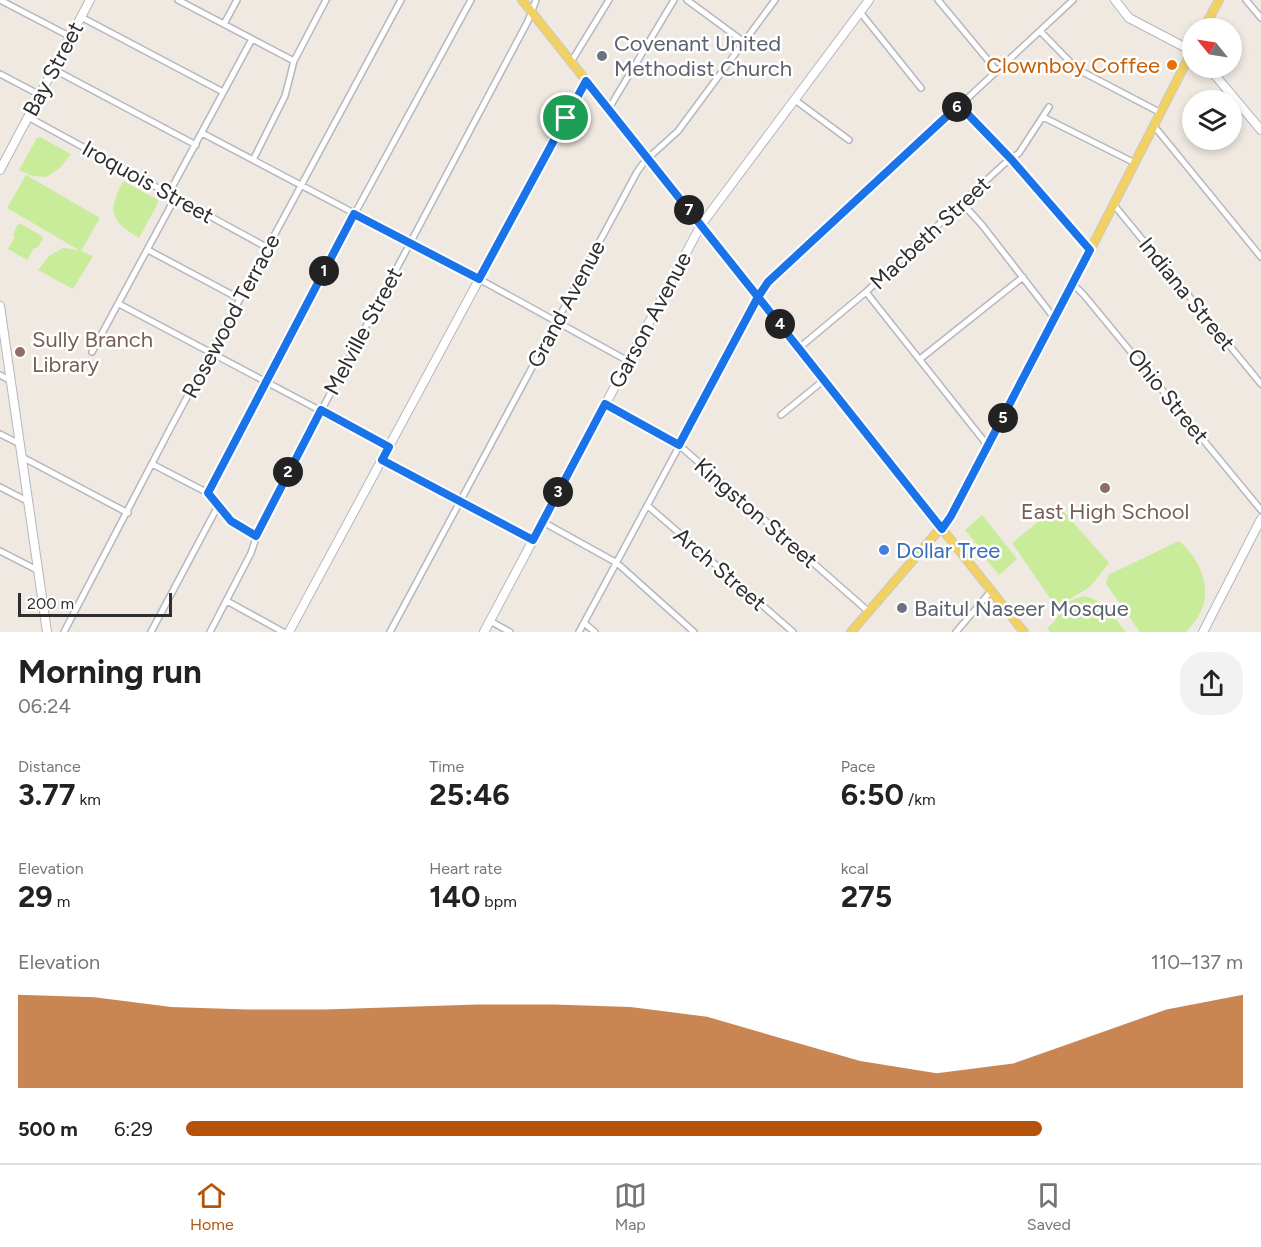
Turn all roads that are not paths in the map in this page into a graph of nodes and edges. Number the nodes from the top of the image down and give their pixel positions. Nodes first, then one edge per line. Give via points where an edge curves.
1 (0, 0) edge
2 (90, 0) edge
3 (178, 0) edge
4 (237, 0) edge
5 (326, 0) edge
6 (401, 0) edge
7 (471, 0) edge
8 (522, 0) edge
9 (536, 0) edge
10 (609, 0) edge
11 (674, 0) edge
12 (687, 0) edge
13 (775, 0) edge
14 (869, 0) edge
15 (938, 0) edge
16 (1073, 0) edge
17 (1115, 0) edge
18 (1219, 0) edge
19 (1246, 0) edge
20 (532, 12) junction
21 (860, 12) junction
22 (81, 17) junction
23 (1209, 18) edge
24 (1261, 18) edge
25 (224, 24) junction
26 (1040, 31) junction
27 (71, 37) junction
28 (252, 39) junction
29 (744, 42) junction
30 (1182, 46) edge
31 (294, 61) junction
32 (571, 62) junction
33 (53, 69) junction
34 (997, 71) junction
35 (1182, 71) edge
36 (0, 74) edge
37 (1217, 78) edge
38 (586, 81) junction
39 (921, 88) dead end
40 (223, 92) junction
41 (40, 95) junction
42 (795, 100) junction
43 (959, 105) junction
44 (1049, 106) dead end
45 (608, 110) junction
46 (1161, 113) junction
47 (28, 117) junction
48 (1042, 117) junction
49 (1154, 126) junction
50 (1261, 130) edge
51 (202, 133) junction
52 (849, 140) dead end
53 (196, 145) junction
54 (647, 158) junction
55 (2, 159) edge
56 (1011, 159) junction
57 (253, 160) junction
58 (1135, 164) junction
59 (0, 170) edge
60 (302, 185) junction
61 (169, 193) junction
62 (175, 198) junction
63 (962, 203) junction
64 (1114, 205) junction
65 (354, 214) junction
66 (701, 225) junction
67 (410, 243) junction
68 (268, 248) junction
69 (148, 250) junction
70 (1090, 250) junction
71 (1261, 257) edge
72 (1023, 277) junction
73 (479, 279) junction
74 (1073, 284) junction
75 (866, 292) junction
76 (758, 297) junction
77 (240, 299) junction
78 (119, 304) junction
79 (0, 306) edge
80 (1055, 319) junction
81 (557, 321) junction
82 (799, 348) junction
83 (92, 352) dead end
84 (212, 352) junction
85 (920, 359) junction
86 (628, 362) junction
87 (0, 375) edge
88 (824, 380) junction
89 (11, 381) junction
90 (266, 381) junction
91 (1261, 384) edge
92 (605, 404) junction
93 (321, 410) junction
94 (781, 415) dead end
95 (0, 434) edge
96 (20, 444) junction
97 (679, 445) junction
98 (988, 446) junction
99 (389, 447) junction
100 (22, 457) junction
101 (382, 460) junction
102 (152, 464) junction
103 (0, 487) edge
104 (208, 493) junction
105 (460, 501) junction
106 (29, 502) junction
107 (218, 506) junction
108 (648, 506) junction
109 (1261, 510) edge
110 (128, 513) junction
111 (1261, 519) edge
112 (543, 522) junction
113 (942, 529) junction
114 (256, 536) junction
115 (533, 540) junction
116 (0, 551) edge
117 (616, 563) junction
118 (39, 571) junction
119 (991, 591) junction
120 (227, 601) junction
121 (869, 612) junction
122 (490, 621) junction
123 (584, 623) junction
124 (857, 630) edge
125 (47, 632) edge
126 (64, 632) edge
127 (151, 632) edge
128 (210, 632) edge
129 (283, 632) edge
130 (289, 632) edge
131 (390, 632) edge
132 (484, 632) edge
133 (510, 632) edge
134 (579, 632) edge
135 (595, 632) edge
136 (694, 632) edge
137 (793, 632) edge
138 (956, 632) edge
139 (1024, 632) edge
140 (1203, 632) edge

1 - 27 street
2 - 22 street, Bay Street
3 - 25 street
4 - 25 street
5 - 31 street
6 - 60 street, Rosewood Terrace
7 - 65 street
8 - 20 main road
9 - 20 street, Melville Street
10 - 32 street
11 - 45 street
12 - 29 street
13 - 29 street, Grand Avenue
14 - 21 street, Garson Avenue
15 - 34 street
16 - 26 street
17 - 30 street via 1129,18
18 - 23 main road
19 - 24 street
20 - 32 main road
20 - 67 street, Melville Street
21 - 39 street
21 - 42 street, Garson Avenue
22 - 27 street, Bay Street
22 - 40 street
25 - 28 street
26 - 34 street
26 - 46 street via 1077,69
27 - 33 street, Bay Street
28 - 31 street
28 - 40 street
29 - 54 street, Grand Avenue via 678,131
31 - 57 street via 285,96
32 - 38 main road
33 - 41 street, Bay Street
33 - 53 street
34 - 43 street
35 - 46 main road
36 - 41 street
37 - 50 street
38 - 45 main road
38 - 73 street
40 - 51 street
41 - 47 street, Bay Street
42 - 52 street
42 - 66 street, Garson Avenue
43 - 56 street
43 - 76 street via 768,282
44 - 48 street, Macbeth Street
45 - 54 main road
46 - 49 main road
47 - 55 street, Bay Street
47 - 61 street, Iroquois Street
48 - 56 street, Macbeth Street via 1020,153
48 - 58 street
49 - 58 main road
49 - 71 street
51 - 53 street
51 - 57 street
53 - 61 street
54 - 66 main road
54 - 81 street, Grand Avenue
55 - 59 street, Bay Street
56 - 63 street, Macbeth Street
56 - 70 street
57 - 60 street
58 - 64 main road
60 - 65 street
60 - 68 street, Rosewood Terrace
61 - 62 street, Iroquois Street
62 - 68 street, Iroquois Street
62 - 69 street
63 - 72 street
63 - 75 street, Macbeth Street
64 - 70 main road
64 - 91 street, Indiana Street
65 - 67 street
65 - 90 street
66 - 76 main road
66 - 86 street, Garson Avenue
67 - 73 street
67 - 93 street, Melville Street
68 - 77 street, Rosewood Terrace
69 - 77 street
69 - 78 street
70 - 74 main road
72 - 80 street
72 - 85 street
73 - 81 street
73 - 99 street
74 - 80 main road
74 - 109 street, Ohio Street
75 - 82 street, Macbeth Street
75 - 85 street
76 - 82 main road
76 - 97 street
77 - 84 street, Rosewood Terrace
78 - 83 street
78 - 84 street
79 - 89 street
80 - 98 main road
81 - 86 street
81 - 105 street, Grand Avenue
82 - 88 main road
84 - 90 street
84 - 102 street, Rosewood Terrace
85 - 98 street
86 - 92 street, Garson Avenue
87 - 89 street
88 - 94 street
88 - 113 main road
89 - 96 street
90 - 93 street
90 - 104 street
92 - 97 street, Kingston Street
92 - 112 street, Garson Avenue
93 - 99 street
93 - 114 street, Melville Street
95 - 96 street
96 - 100 street
97 - 108 street
97 - 121 street, Kingston Street
98 - 113 main road
99 - 101 street
100 - 106 street
100 - 110 street
101 - 105 street
101 - 130 street
102 - 104 street
102 - 110 street, Rosewood Terrace
103 - 106 street
104 - 107 street
105 - 115 street
105 - 131 street, Grand Avenue
106 - 118 street
107 - 114 street via 231,521
107 - 127 street
108 - 117 street
108 - 137 street, Arch Street
110 - 126 street, Rosewood Terrace
111 - 140 street
112 - 115 street, Garson Avenue
112 - 117 street
113 - 119 main road
113 - 121 main road
114 - 120 street, Melville Street
115 - 122 street, Garson Avenue
116 - 118 street
117 - 123 street
117 - 136 street
118 - 125 street
119 - 138 street
119 - 139 main road
120 - 128 street, Melville Street
120 - 129 street
121 - 124 main road
122 - 132 street, Garson Avenue
122 - 133 street
123 - 134 street
123 - 135 street

